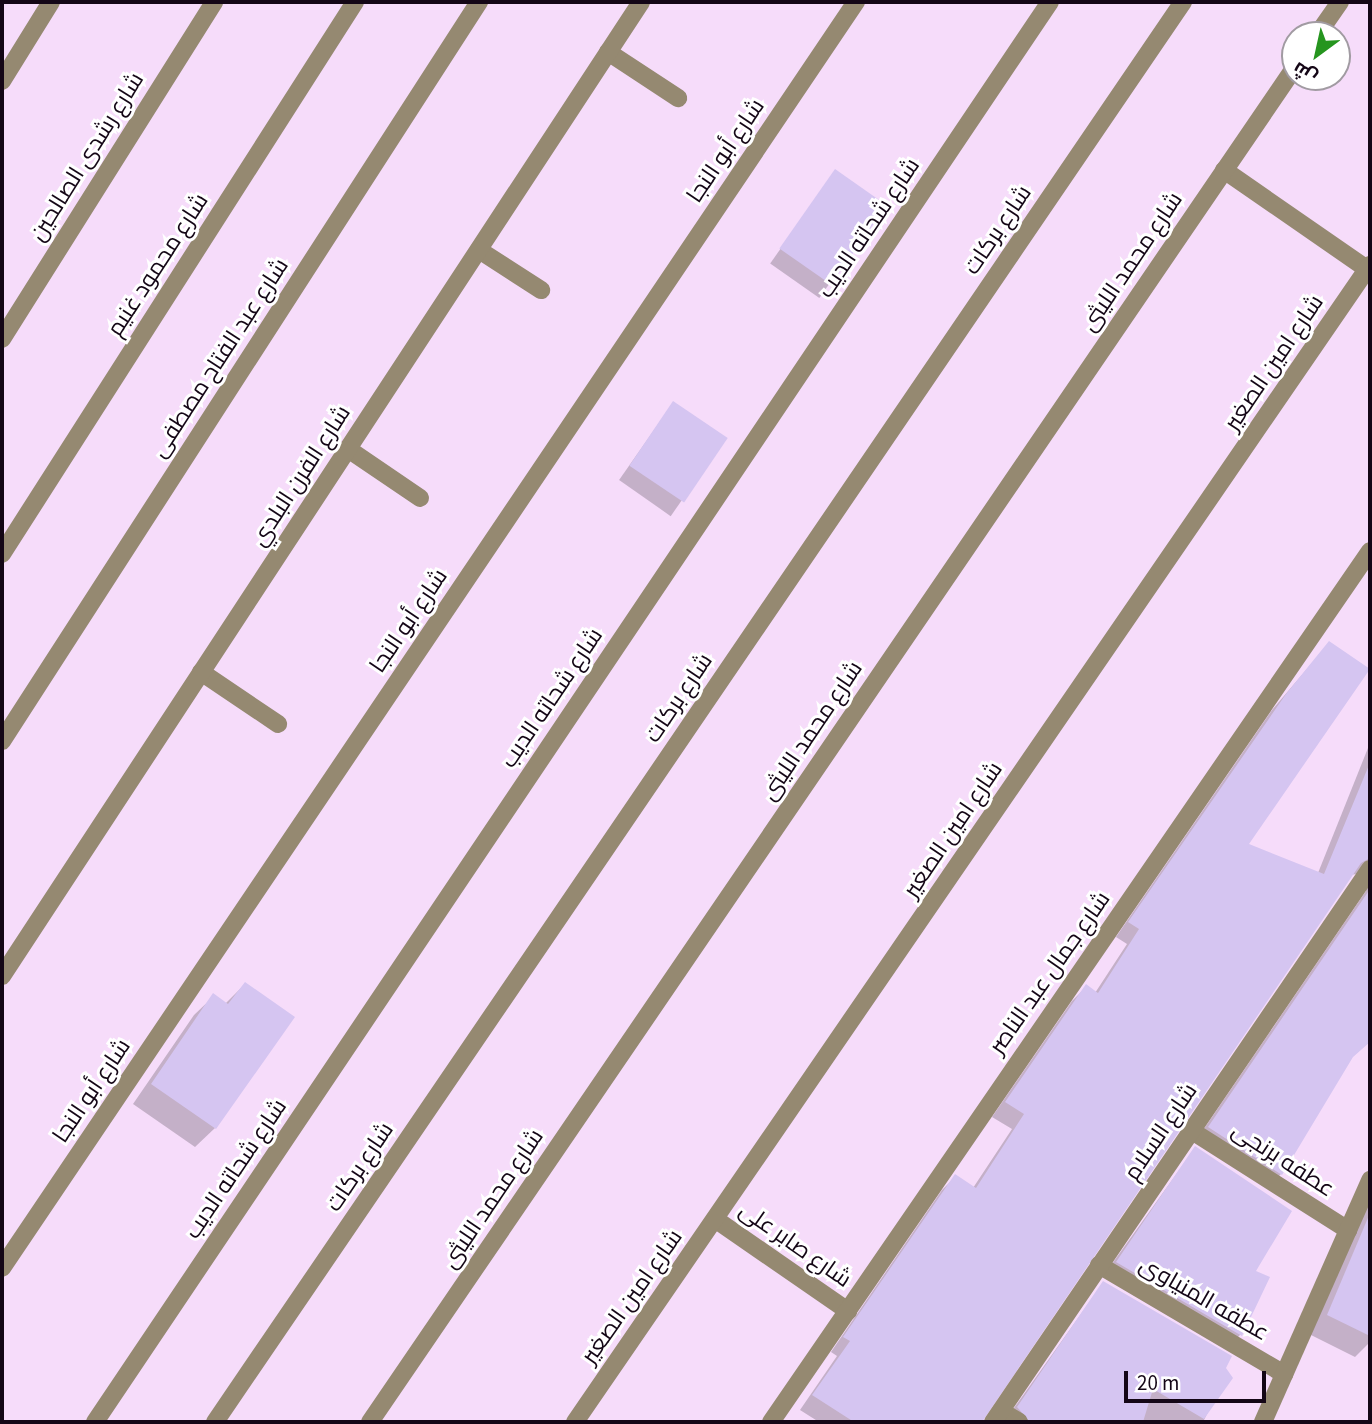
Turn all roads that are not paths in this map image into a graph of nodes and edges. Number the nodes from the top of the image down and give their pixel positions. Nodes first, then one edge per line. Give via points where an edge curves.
1 (51, 2) edge
2 (214, 2) edge
3 (355, 2) edge
4 (479, 2) edge
5 (641, 2) edge
6 (856, 2) edge
7 (1051, 2) edge
8 (1183, 2) edge
9 (1340, 2) edge
10 (1327, 21) edge
11 (608, 52) junction
12 (2, 81) edge
13 (1281, 87) edge
14 (678, 98) dead end
15 (1224, 170) junction
16 (478, 250) junction
17 (1369, 268) edge
18 (541, 290) dead end
19 (2, 339) edge
20 (348, 449) junction
21 (420, 498) dead end
22 (1370, 551) edge
23 (2, 554) edge
24 (201, 672) junction
25 (278, 724) dead end
26 (2, 741) edge
27 (1370, 869) edge
28 (2, 976) edge
29 (1192, 1130) junction
30 (1370, 1180) edge
31 (715, 1219) junction
32 (1348, 1230) junction
33 (1100, 1265) junction
34 (2, 1268) edge
35 (848, 1311) junction
36 (1284, 1374) junction
37 (997, 1417) edge
38 (95, 1422) edge
39 (215, 1422) edge
40 (370, 1422) edge
41 (575, 1422) edge
42 (771, 1422) edge
43 (1019, 1422) edge
44 (1263, 1422) edge

1 - 12 street
2 - 19 street, شارع رشدى الصالحين
3 - 23 street, شارع محمود غنيم
4 - 26 street, شارع عبد الفتاح مصطفى
5 - 11 street, شارع الفرن البلدي
6 - 34 street, شارع أبو النجا
7 - 38 street, شارع شحاته الديب
8 - 39 street, شارع بركات
9 - 10 street
11 - 14 street
11 - 16 street, شارع الفرن البلدي
13 - 15 street, شارع محمد الليثى
15 - 17 street
15 - 40 street, شارع محمد الليثى
16 - 18 street
16 - 20 street, شارع الفرن البلدي
17 - 31 street, شارع امين الصغير
20 - 21 street
20 - 24 street, شارع الفرن البلدي
22 - 35 street, شارع جمال عبد الناصر
24 - 25 street
24 - 28 street, شارع الفرن البلدي
27 - 29 street, شارع السلام
29 - 32 street, عطفه برنجى
29 - 33 street, شارع السلام
30 - 32 street
31 - 35 street, شارع صابر على
31 - 41 street, شارع امين الصغير
32 - 36 street
33 - 36 street, عطفه المنياوى
33 - 37 street, شارع السلام
35 - 42 street, شارع جمال عبد الناصر
36 - 44 street
37 - 43 street

